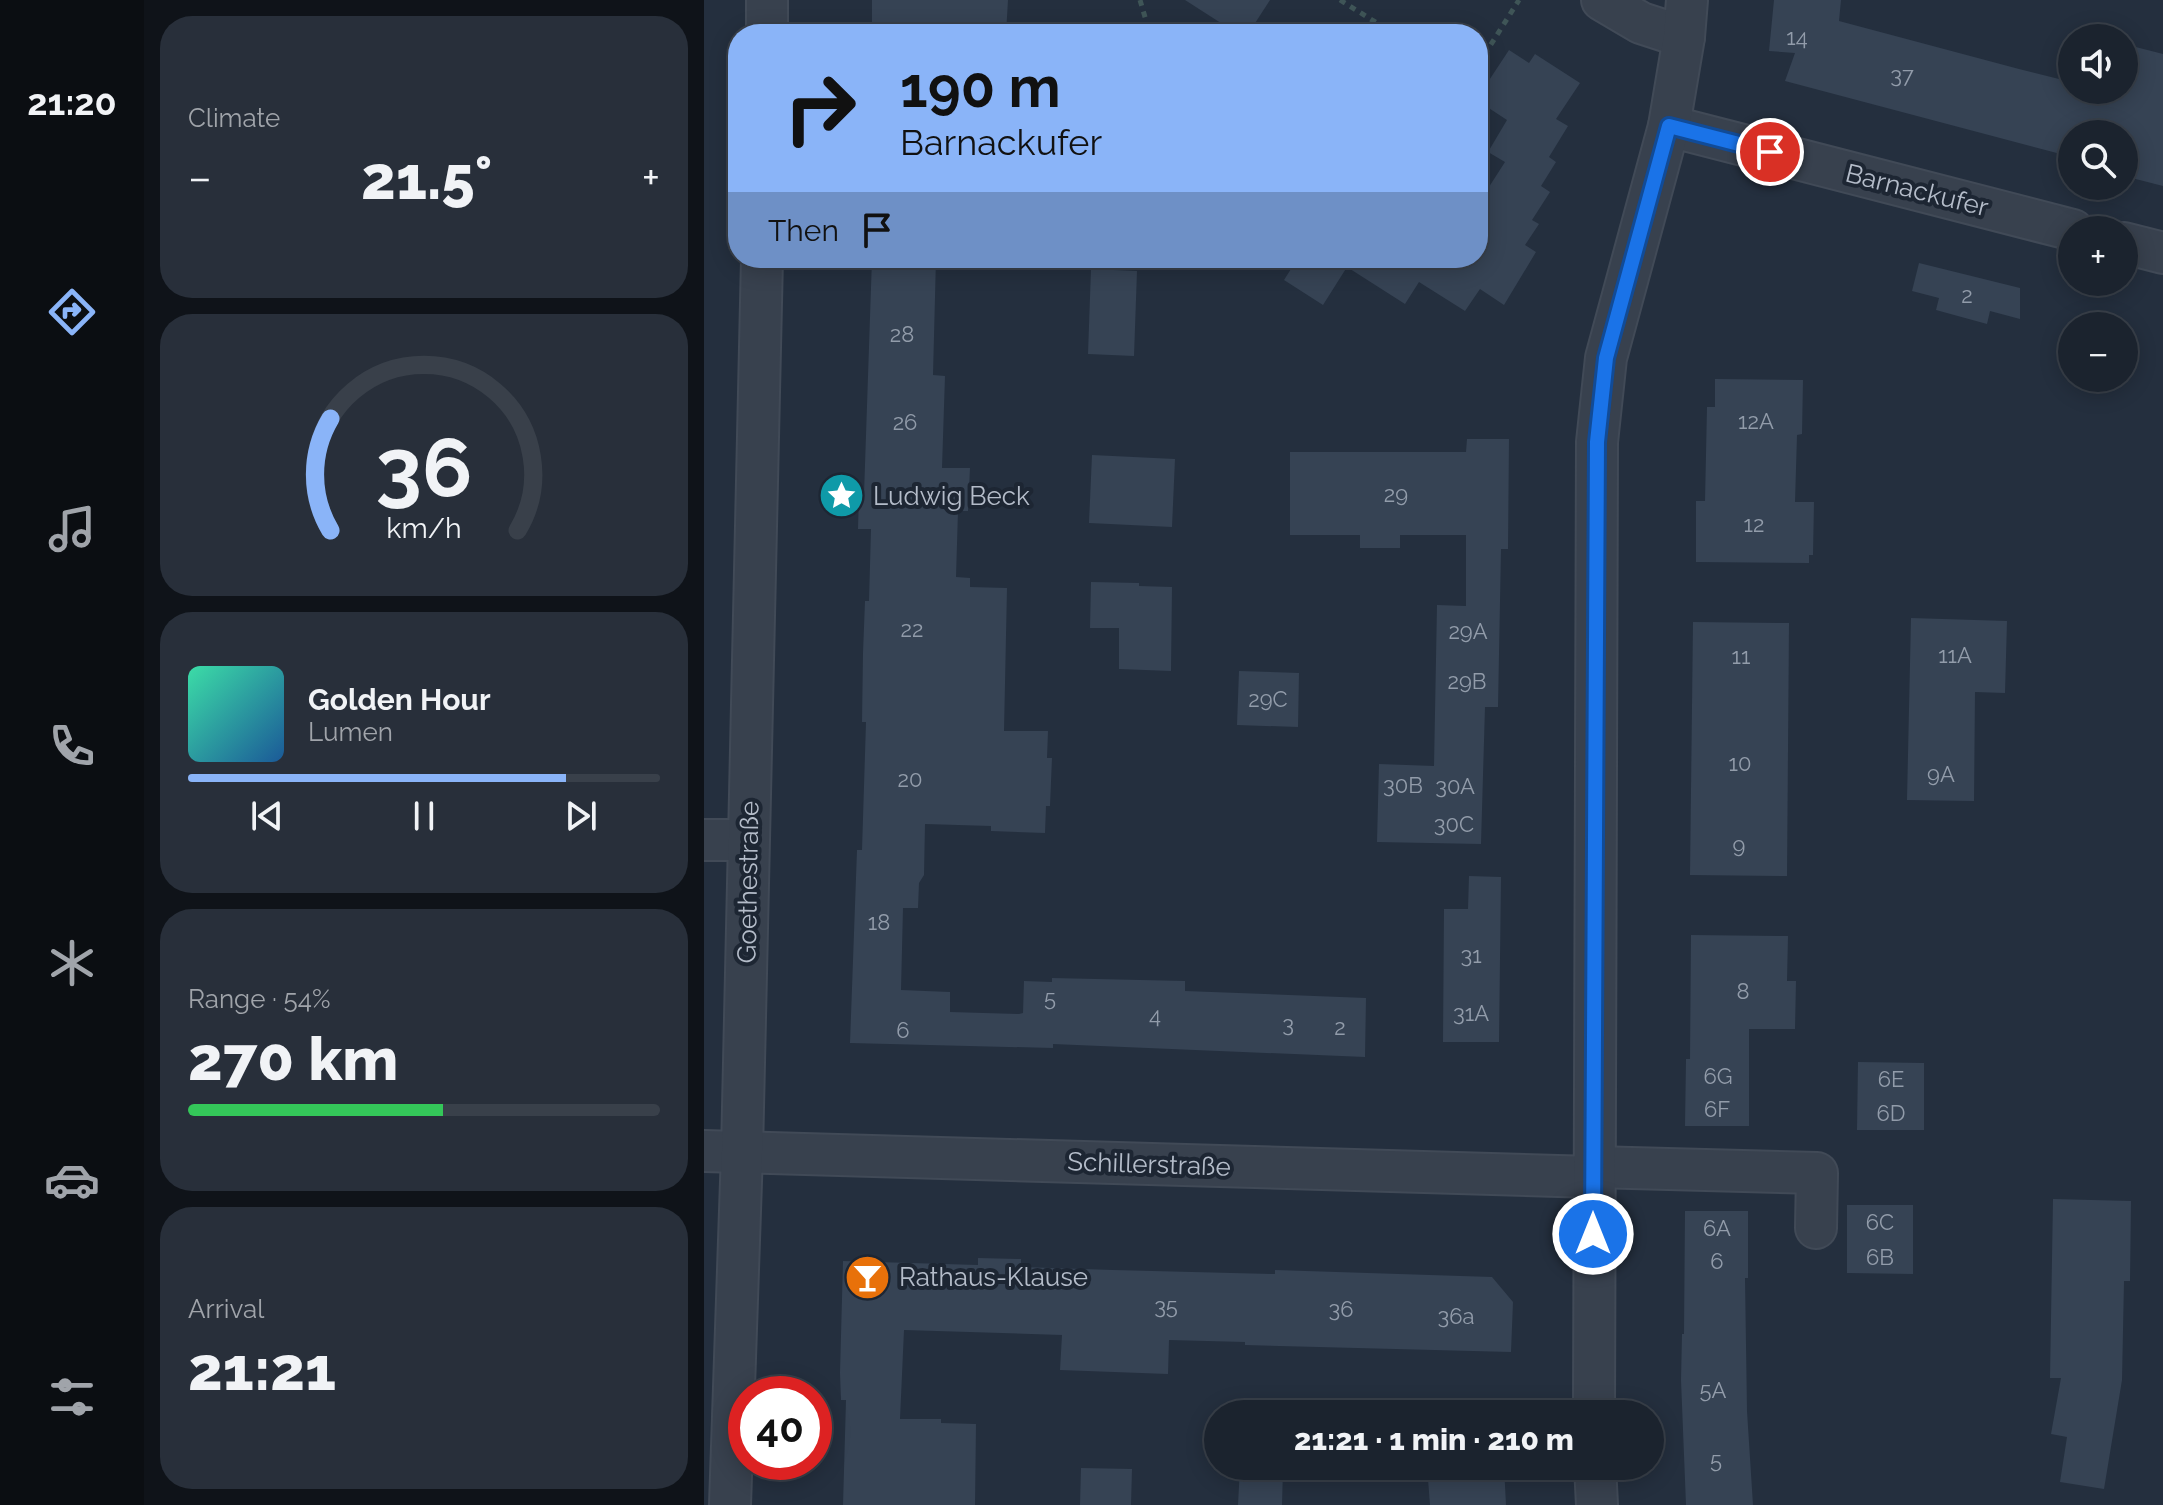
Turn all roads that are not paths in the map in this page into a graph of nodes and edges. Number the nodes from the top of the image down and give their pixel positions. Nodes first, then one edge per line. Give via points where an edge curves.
1 (767, 0) edge
2 (1602, 0) edge
3 (1685, 18) edge
4 (767, 24) edge
5 (1669, 126) junction
6 (2058, 226) edge
7 (2138, 247) edge
8 (2163, 253) edge
9 (762, 268) edge
10 (704, 840) edge
11 (748, 840) junction
12 (723, 1152) edge
13 (1594, 1172) junction
14 (1816, 1228) dead end
15 (1594, 1400) edge
16 (1596, 1480) edge
17 (730, 1505) edge
18 (1597, 1505) edge

1 - 4 street
2 - 3 street via 1641,23
3 - 5 street
5 - 6 street, Barnackufer
5 - 13 street via 1606,358 1597,442
7 - 8 street
9 - 11 street, Goethestraße
10 - 11 street
11 - 12 street, Goethestraße
12 - 13 street, Schillerstraße
12 - 17 street, Goethestraße
13 - 14 street, Schillerstraße via 1817,1173
13 - 15 street
16 - 18 street

